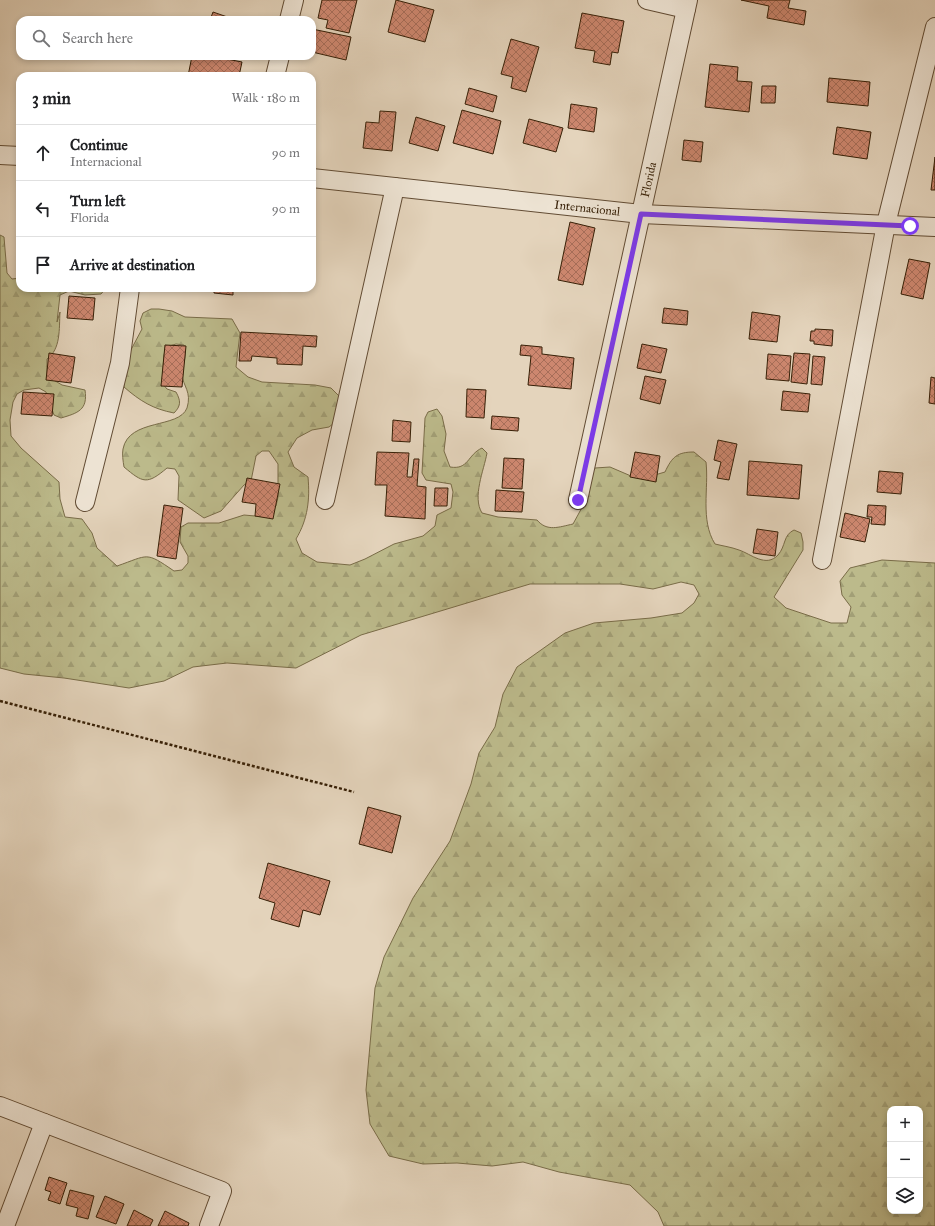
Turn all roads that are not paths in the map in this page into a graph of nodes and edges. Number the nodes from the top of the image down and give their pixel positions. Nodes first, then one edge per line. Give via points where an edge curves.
1 (294, 0) edge
2 (647, 0) edge
3 (687, 4) edge
4 (290, 16) edge
5 (935, 27) edge
6 (279, 60) edge
7 (276, 72) edge
8 (0, 155) edge
9 (16, 156) edge
10 (316, 178) edge
11 (395, 187) junction
12 (641, 214) junction
13 (886, 224) junction
14 (935, 227) edge
15 (129, 292) edge
16 (325, 500) dead end
17 (578, 500) dead end
18 (85, 502) dead end
19 (822, 560) dead end
20 (0, 1106) edge
21 (44, 1123) junction
22 (5, 1226) edge
23 (209, 1226) edge

1 - 4 street
2 - 3 street
3 - 12 street, Florida
5 - 13 street
6 - 7 street
8 - 9 street
10 - 11 street, Internacional
11 - 12 street, Internacional
11 - 16 street
12 - 13 street, Internacional
12 - 17 street, Florida
13 - 14 street, Internacional
13 - 19 street
15 - 18 street via 120,363
20 - 21 street
21 - 22 street
21 - 23 street via 222,1191

